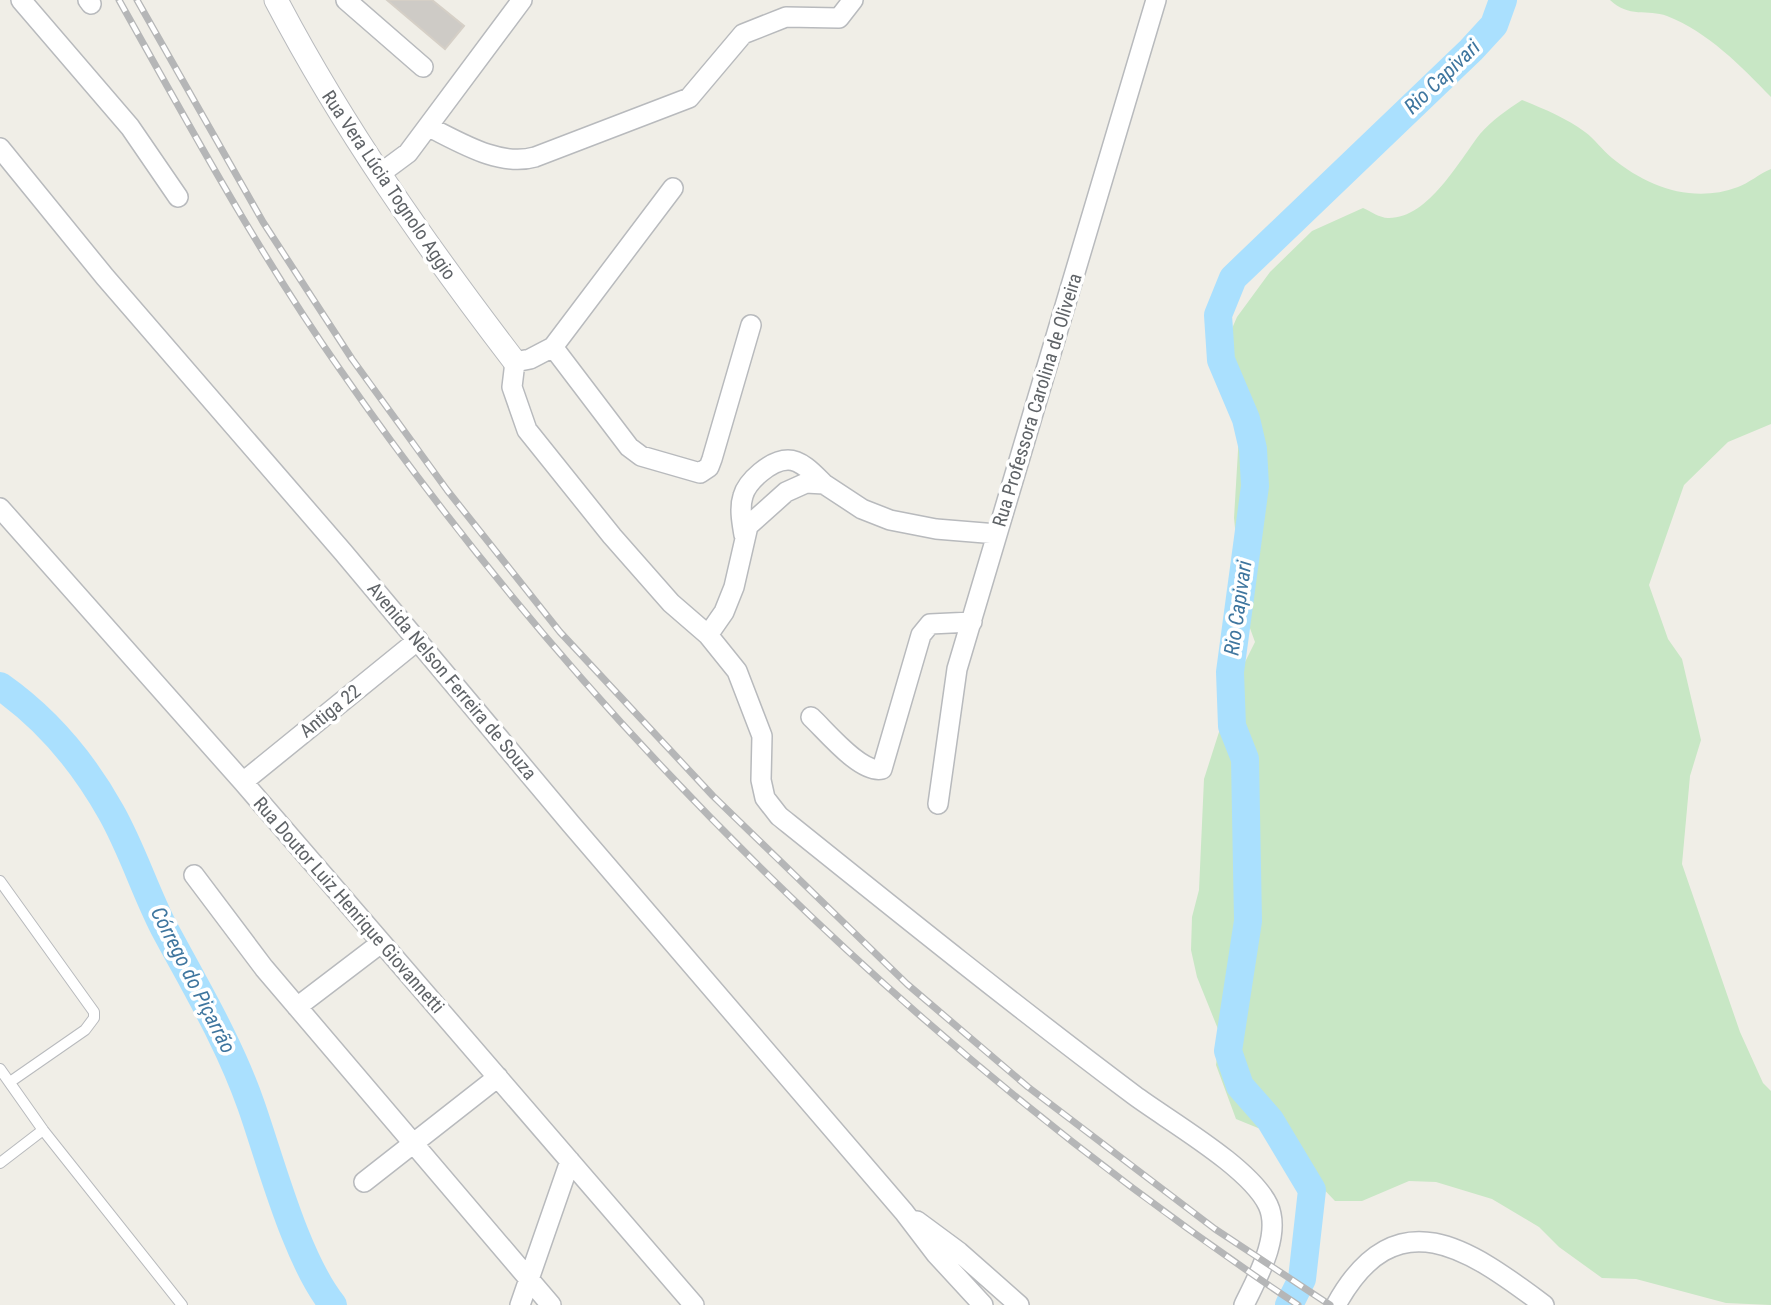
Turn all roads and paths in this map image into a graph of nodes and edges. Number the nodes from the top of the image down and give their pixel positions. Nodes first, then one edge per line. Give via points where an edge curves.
1 (21, 0) edge
2 (276, 0) edge
3 (346, 0) edge
4 (522, 0) edge
5 (853, 0) edge
6 (1157, 0) edge
7 (423, 67) dead end
8 (429, 127) junction
9 (0, 148) edge
10 (381, 173) junction
11 (673, 188) dead end
12 (178, 197) dead end
13 (751, 325) dead end
14 (553, 347) junction
15 (515, 362) junction
16 (824, 484) junction
17 (0, 508) edge
18 (997, 534) junction
19 (744, 536) junction
20 (972, 622) junction
21 (708, 635) junction
22 (418, 640) junction
23 (811, 718) dead end
24 (243, 782) junction
25 (938, 804) dead end
26 (194, 875) dead end
27 (0, 881) edge
28 (381, 943) junction
29 (297, 1007) junction
30 (0, 1069) edge
31 (498, 1077) junction
32 (10, 1082) junction
33 (43, 1130) junction
34 (415, 1145) junction
35 (570, 1161) junction
36 (0, 1163) edge
37 (364, 1182) dead end
38 (904, 1212) junction
39 (529, 1279) junction
40 (182, 1305) edge
41 (520, 1305) edge
42 (551, 1305) edge
43 (694, 1305) edge
44 (983, 1305) edge
45 (1019, 1305) edge
46 (1244, 1305) edge
47 (1336, 1305) edge
48 (1544, 1305) edge

1 - 12 street via 122,117
2 - 10 street, Rua Vera Lúcia Tognolo Aggio via 316,77
3 - 7 street
4 - 8 street
5 - 8 street via 839,18 786,17 743,34 689,98 536,157 505,160
6 - 18 street, Rua Professora Carolina de Oliveira
8 - 10 street via 408,153
9 - 22 street, Avenida Nelson Ferreira de Souza via 105,277
10 - 15 street, Rua Vera Lúcia Tognolo Aggio via 423,239
11 - 14 street
13 - 14 street via 709,467 701,473 641,456 629,447
14 - 15 street
15 - 21 street via 512,387 527,430 662,593
16 - 18 street via 862,509 890,520
16 - 19 street via 806,484 786,492 754,518
16 - 19 street via 800,463 787,460 767,468 743,496
17 - 24 street, Rua Doutor Luiz Henrique Giovannetti
18 - 20 street, Rua Professora Carolina de Oliveira
19 - 21 street via 734,587
20 - 23 street via 930,624 921,635 883,769 863,766
20 - 25 street, Rua Professora Carolina de Oliveira via 957,669
21 - 46 street via 737,671 757,719 765,798 779,816 1133,1094 1220,1156 1267,1203 1273,1219 1271,1240
22 - 24 street, Antiga 22
22 - 38 street, Avenida Nelson Ferreira de Souza
24 - 28 street, Rua Doutor Luiz Henrique Giovannetti
26 - 29 street
27 - 32 lane via 94,1012 85,1030
28 - 29 street
28 - 31 street, Rua Doutor Luiz Henrique Giovannetti
29 - 34 street
30 - 32 lane
31 - 34 street
31 - 35 street, Rua Doutor Luiz Henrique Giovannetti
32 - 33 lane
33 - 36 lane
33 - 40 lane
34 - 37 street
34 - 39 street
35 - 39 street
35 - 43 street, Rua Doutor Luiz Henrique Giovannetti
38 - 44 street, Avenida Nelson Ferreira de Souza
38 - 45 street, Avenida Nelson Ferreira de Souza
39 - 41 street
39 - 42 street
47 - 48 street via 1362,1269 1383,1250 1434,1241 1463,1250

